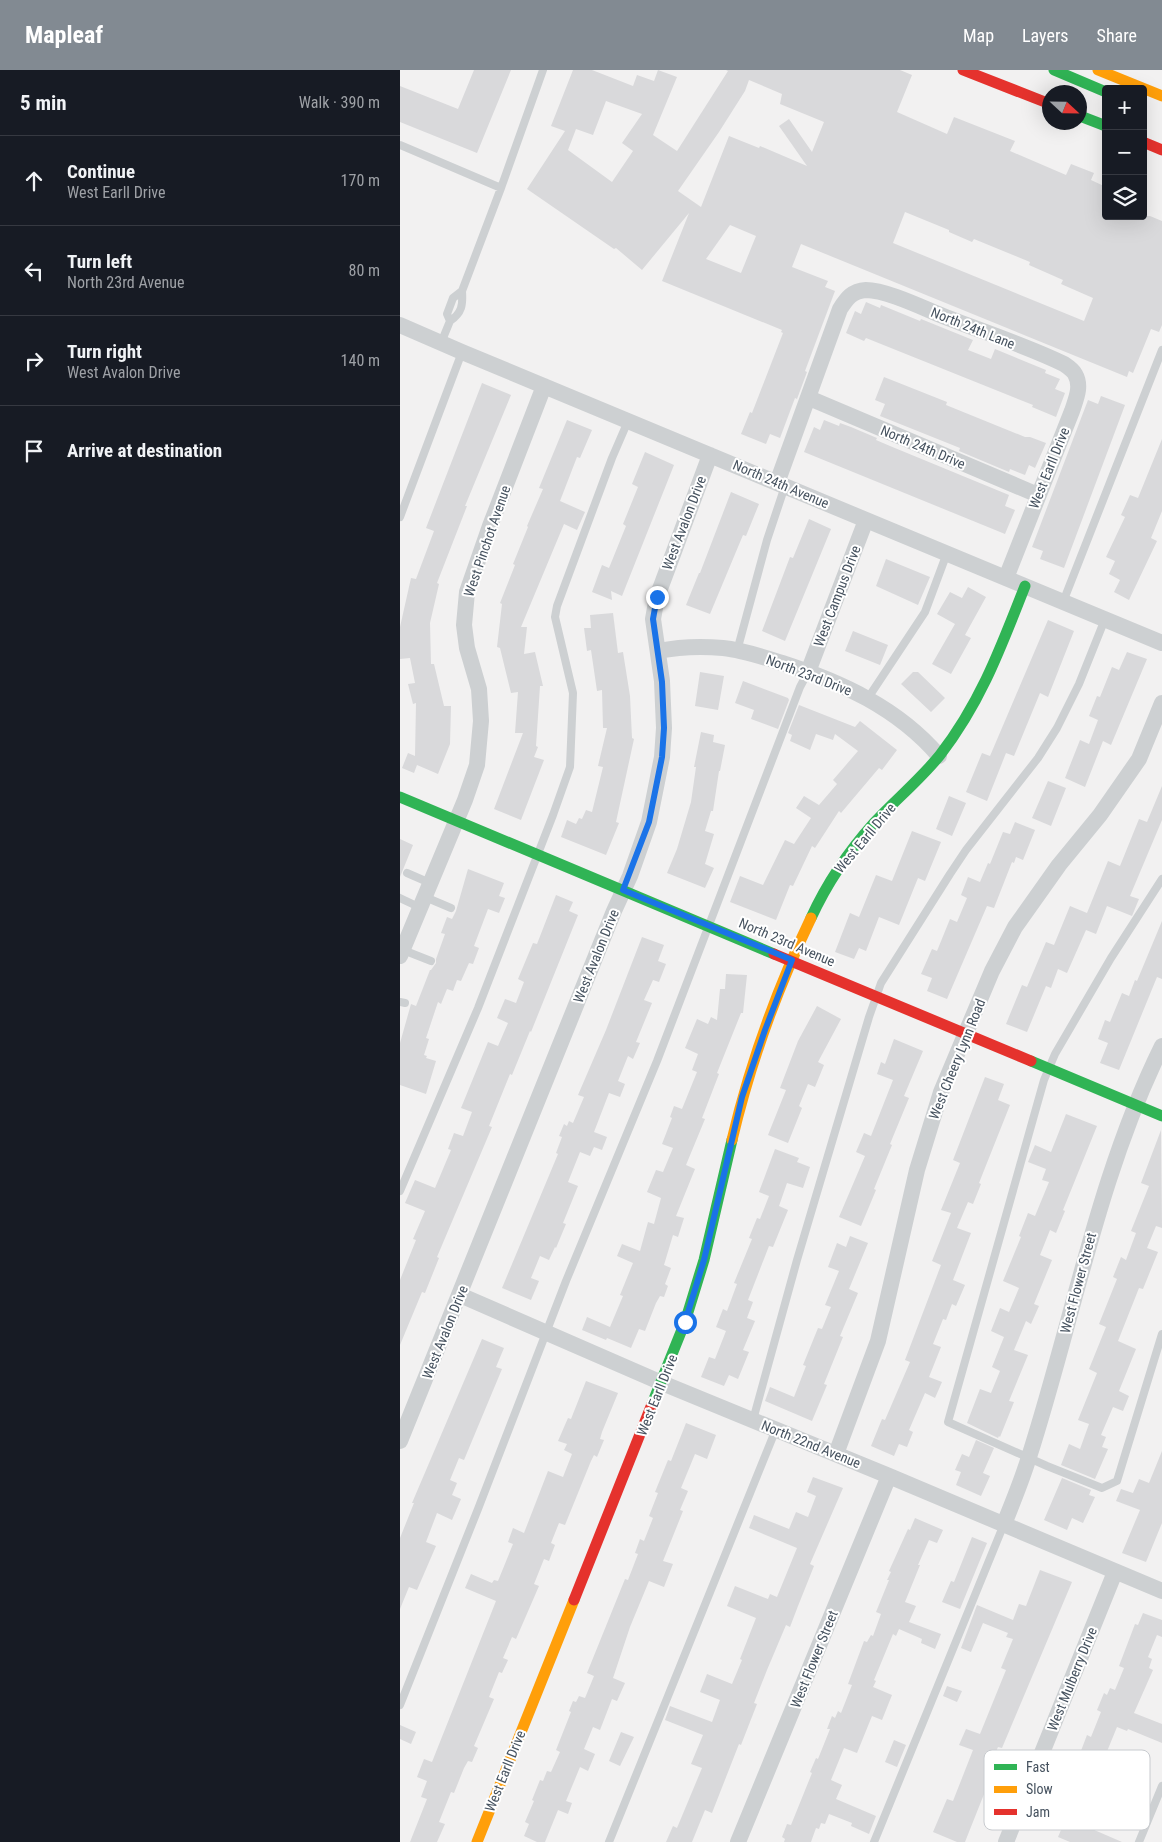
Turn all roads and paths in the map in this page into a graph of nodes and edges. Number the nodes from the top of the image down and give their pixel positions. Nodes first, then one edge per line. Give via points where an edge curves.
1 (543, 70) edge
2 (963, 70) edge
3 (1098, 70) edge
4 (1050, 71) edge
5 (1102, 90) edge
6 (1162, 96) edge
7 (1042, 101) edge
8 (1087, 119) edge
9 (1102, 124) edge
10 (1147, 144) edge
11 (400, 145) edge
12 (1162, 150) edge
13 (501, 188) junction
14 (400, 325) edge
15 (441, 343) junction
16 (1162, 350) edge
17 (462, 352) junction
18 (1079, 384) joint
19 (544, 386) junction
20 (809, 398) junction
21 (628, 421) junction
22 (710, 455) junction
23 (781, 484) junction
24 (1038, 496) junction
25 (400, 517) edge
26 (866, 520) junction
27 (947, 553) junction
28 (1006, 578) junction
29 (1026, 586) junction
30 (1064, 602) junction
31 (1105, 619) junction
32 (1162, 643) edge
33 (658, 651) junction
34 (737, 651) junction
35 (808, 672) junction
36 (868, 698) junction
37 (1162, 703) edge
38 (938, 756) junction
39 (400, 797) edge
40 (456, 821) junction
41 (537, 854) junction
42 (407, 873) dead end
43 (1162, 879) edge
44 (623, 890) junction
45 (426, 896) junction
46 (400, 898) edge
47 (451, 908) dead end
48 (709, 925) junction
49 (401, 953) edge
50 (792, 960) junction
51 (431, 962) dead end
52 (876, 996) junction
53 (966, 1033) junction
54 (1162, 1046) edge
55 (1049, 1068) junction
56 (1136, 1105) junction
57 (1162, 1116) edge
58 (400, 1192) edge
59 (460, 1295) junction
60 (546, 1332) junction
61 (1162, 1334) edge
62 (662, 1383) junction
63 (753, 1420) junction
64 (776, 1429) junction
65 (400, 1441) edge
66 (836, 1454) junction
67 (1029, 1458) junction
68 (889, 1476) junction
69 (1004, 1524) junction
70 (1115, 1572) junction
71 (1162, 1591) edge
72 (400, 1705) edge
73 (1043, 1750) edge
74 (1162, 1786) edge
75 (1150, 1817) edge
76 (1011, 1830) edge
77 (1145, 1830) edge
78 (477, 1842) edge
79 (609, 1842) edge
80 (738, 1842) edge
81 (874, 1842) edge
82 (1006, 1842) edge
83 (1140, 1842) edge

1 - 13 lane
2 - 7 main road
3 - 6 main road
4 - 5 main road
8 - 9 main road
10 - 12 main road
11 - 13 lane
13 - 15 lane via 473,266 462,291 453,298 447,314 450,321
14 - 15 street, North 24th Avenue
15 - 17 street, North 24th Avenue
16 - 30 lane
17 - 19 street, North 24th Avenue
17 - 25 lane
18 - 20 street, North 24th Lane via 1075,373 1066,365 907,301 868,290 855,292 840,309
18 - 24 street, West Earll Drive via 1072,411
19 - 21 street, North 24th Avenue
19 - 40 street, West Pinchot Avenue via 467,592 464,625 479,689 482,721 477,765
20 - 23 street
20 - 24 street, North 24th Drive
21 - 22 street, North 24th Avenue
21 - 41 lane via 556,612 573,693 570,767
22 - 23 street, North 24th Avenue
22 - 33 street, West Avalon Drive via 657,597 653,619
23 - 26 street, North 24th Avenue
23 - 34 lane
24 - 28 street, West Earll Drive
26 - 27 street, North 24th Avenue
26 - 35 street, West Campus Drive
27 - 28 street, North 24th Avenue
27 - 36 lane via 925,612
28 - 29 street, North 24th Avenue
29 - 30 street, North 24th Avenue
29 - 38 main road, West Earll Drive via 984,687
30 - 31 street, North 24th Avenue
31 - 32 street, North 24th Avenue
31 - 52 lane via 1057,728 1038,758 966,850 880,983
33 - 34 street, North 23rd Drive via 674,648
33 - 44 street, West Avalon Drive via 664,728 662,757 649,822
34 - 35 street, North 23rd Drive
35 - 36 street, North 23rd Drive
35 - 48 lane
36 - 38 street, North 23rd Drive via 898,718 928,743
37 - 53 street, West Cheery Lynn Road via 1139,759 1016,927 992,972
38 - 50 main road, West Earll Drive via 873,824 837,869
39 - 40 main road, North 23rd Avenue
40 - 41 main road, North 23rd Avenue
40 - 45 street, West Pinchot Avenue
41 - 44 main road, North 23rd Avenue
41 - 58 lane via 478,1008
42 - 45 lane
43 - 55 lane
44 - 48 main road, North 23rd Avenue
44 - 59 street, West Avalon Drive
45 - 46 lane
45 - 47 lane
45 - 49 street, West Pinchot Avenue
48 - 50 main road, North 23rd Avenue
48 - 60 lane
49 - 51 lane
50 - 52 main road, North 23rd Avenue
50 - 62 main road, West Earll Drive via 742,1097 704,1260
52 - 53 main road, North 23rd Avenue
52 - 63 lane
53 - 55 main road, North 23rd Avenue
53 - 66 street, West Cheery Lynn Road via 941,1092 917,1170 878,1341
54 - 56 street, West Flower Street
55 - 56 main road, North 23rd Avenue
55 - 67 lane via 1040,1088 948,1422
56 - 57 main road, North 23rd Avenue
56 - 67 street, West Flower Street via 1089,1241
59 - 60 street, North 22nd Avenue
59 - 65 street, West Avalon Drive
60 - 62 street, North 22nd Avenue
60 - 72 lane
61 - 67 lane via 1117,1481 1102,1488
62 - 63 street, North 22nd Avenue
62 - 78 main road, West Earll Drive
63 - 64 street, North 22nd Avenue
64 - 66 street, North 22nd Avenue
64 - 79 lane
66 - 68 street, North 22nd Avenue
67 - 69 street, West Flower Street
68 - 69 street, North 22nd Avenue
68 - 80 street, West Flower Street
69 - 70 street, North 22nd Avenue
69 - 81 lane
70 - 71 street, North 22nd Avenue
70 - 73 street, West Mulberry Drive
74 - 75 lane
76 - 82 street, West Mulberry Drive
77 - 83 lane

